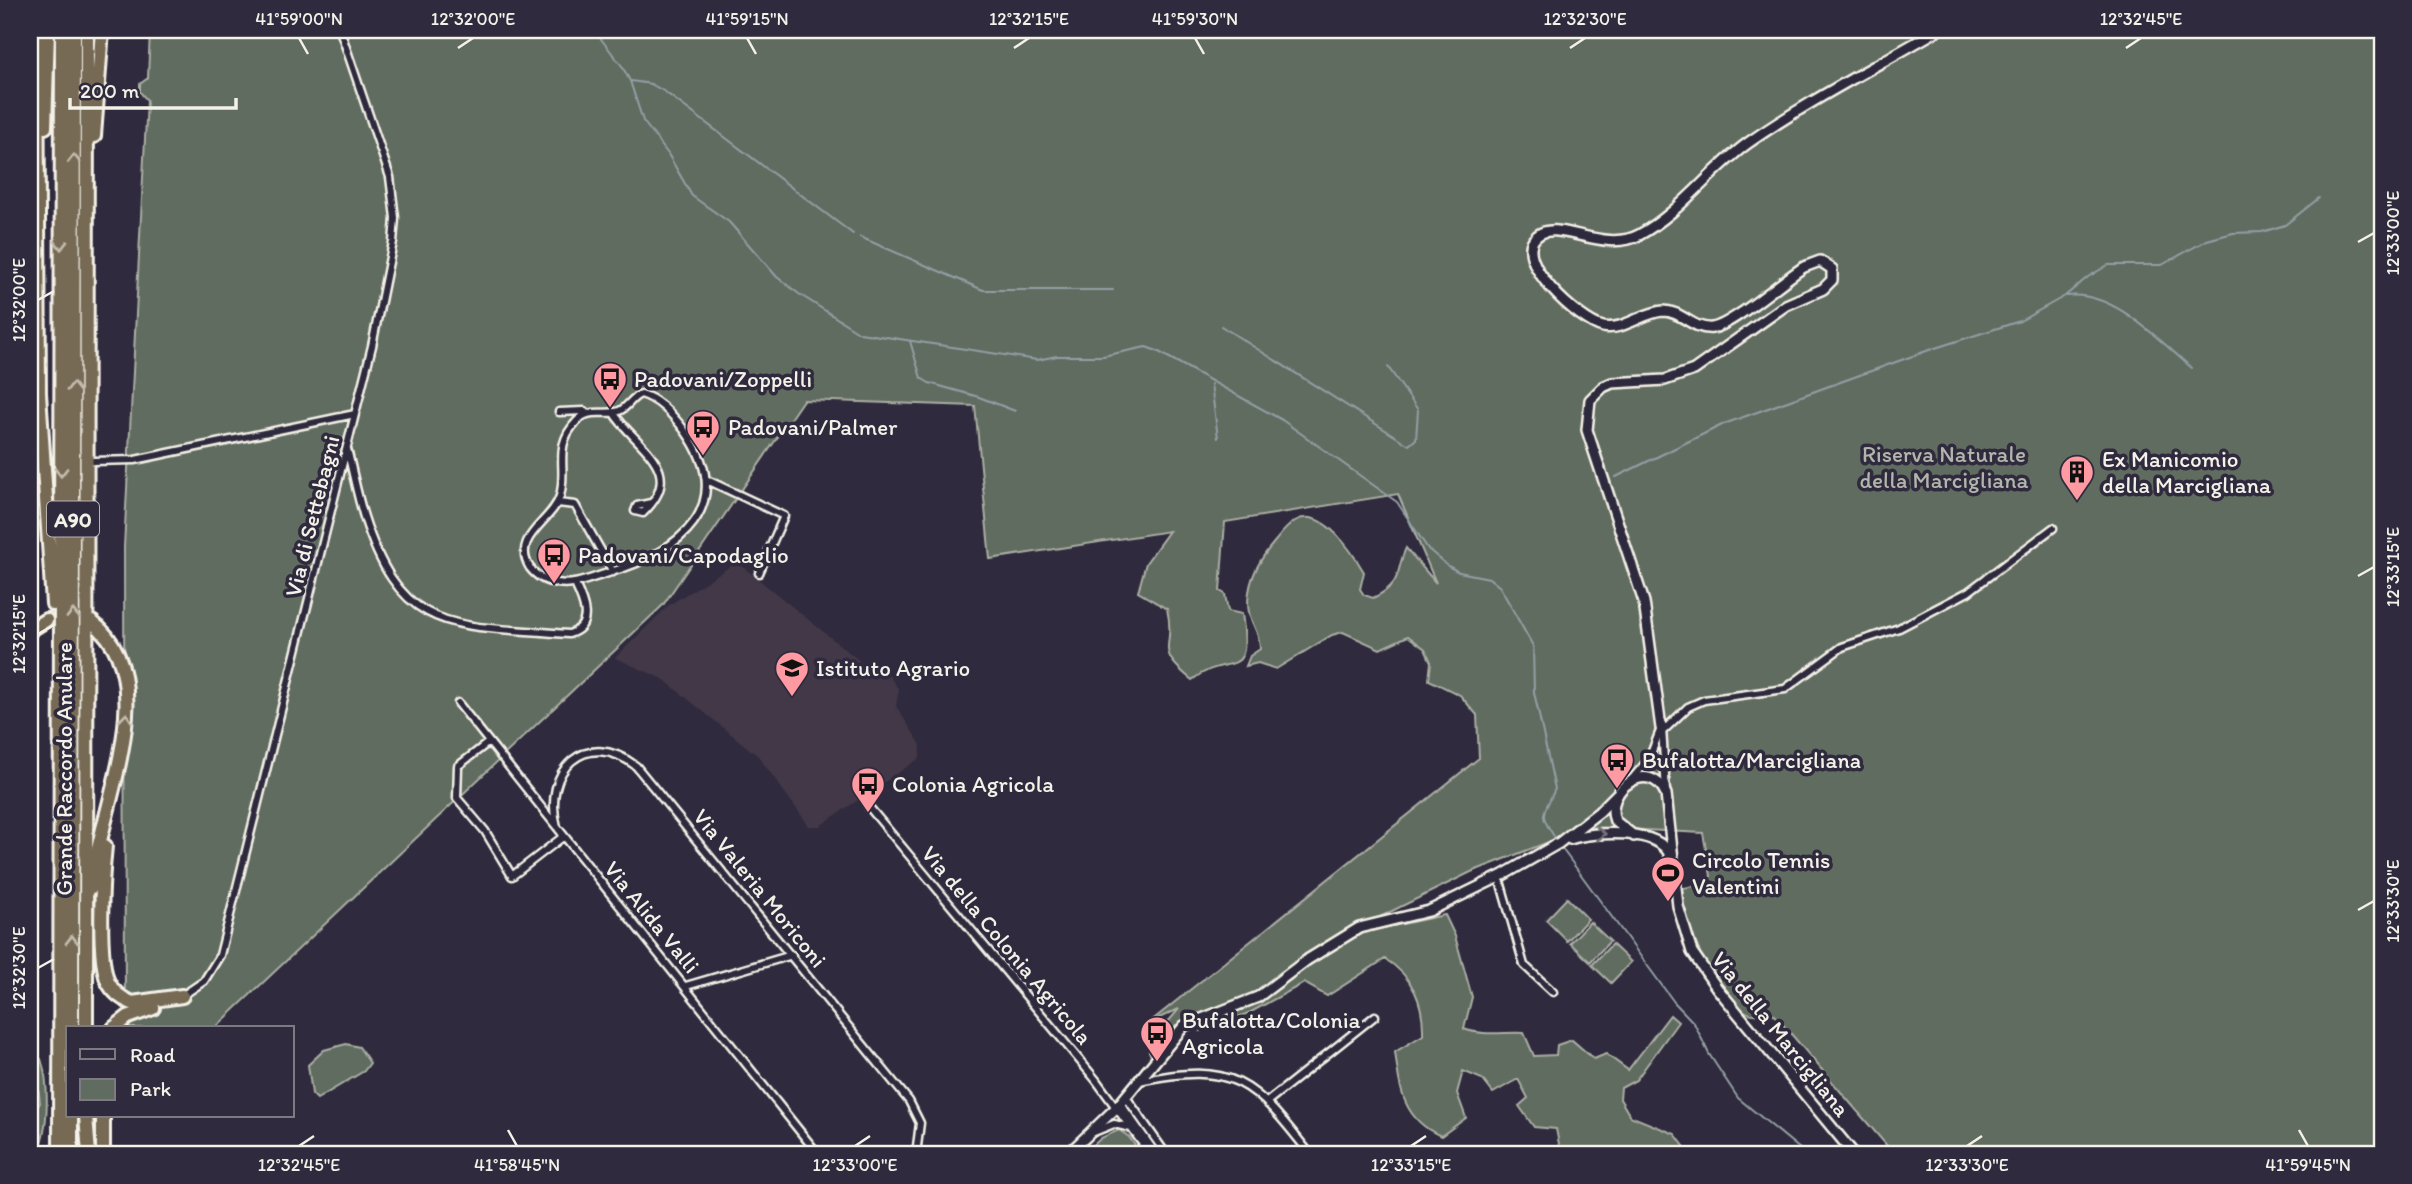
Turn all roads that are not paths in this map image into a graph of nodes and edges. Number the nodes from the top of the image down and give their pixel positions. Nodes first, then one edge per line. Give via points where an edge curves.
1 (37, 30) edge
2 (48, 30) edge
3 (62, 30) edge
4 (74, 30) edge
5 (87, 30) edge
6 (102, 30) edge
7 (340, 30) edge
8 (1938, 30) edge
9 (38, 231) junction
10 (85, 315) junction
11 (38, 360) junction
12 (559, 412) dead end
13 (613, 412) junction
14 (355, 414) junction
15 (587, 414) junction
16 (347, 448) junction
17 (93, 461) dead end
18 (30, 463) edge
19 (340, 476) junction
20 (355, 478) junction
21 (707, 481) junction
22 (558, 503) junction
23 (651, 503) dead end
24 (2053, 528) dead end
25 (613, 572) junction
26 (759, 573) dead end
27 (575, 584) junction
28 (46, 620) dead end
29 (92, 622) dead end
30 (30, 630) edge
31 (458, 703) dead end
32 (1662, 729) junction
33 (489, 742) junction
34 (61, 765) junction
35 (1632, 779) junction
36 (113, 785) junction
37 (1619, 792) junction
38 (1666, 794) junction
39 (869, 807) dead end
40 (1668, 813) junction
41 (556, 827) junction
42 (564, 836) junction
43 (1639, 837) junction
44 (1559, 844) junction
45 (1672, 860) junction
46 (1499, 877) junction
47 (88, 954) junction
48 (792, 955) junction
49 (686, 986) junction
50 (1553, 992) dead end
51 (182, 996) junction
52 (1375, 1016) dead end
53 (72, 1026) edge
54 (86, 1026) edge
55 (117, 1026) edge
56 (1139, 1081) junction
57 (1268, 1101) junction
58 (1121, 1102) junction
59 (71, 1118) edge
60 (86, 1118) edge
61 (103, 1118) edge
62 (1132, 1129) junction
63 (1094, 1132) junction
64 (60, 1154) edge
65 (71, 1154) edge
66 (86, 1154) edge
67 (103, 1154) edge
68 (818, 1154) edge
69 (916, 1154) edge
70 (1068, 1154) edge
71 (1150, 1154) edge
72 (1156, 1154) edge
73 (1166, 1154) edge
74 (1310, 1154) edge
75 (1854, 1154) edge

1 - 9 highway
2 - 9 highway
3 -> 34 highway, Grande Raccordo Anulare / A90
53 -> 4 highway, Grande Raccordo Anulare / A90
5 - 10 highway, Grande Raccordo Anulare
6 - 10 highway
7 - 14 street, Via di Settebagni via 387,166 395,218 387,276
8 - 32 street, Via della Marcigliana via 1747,144 1658,223 1635,237 1603,243 1551,230 1537,235 1530,247 1531,262 1542,278 1602,327 1660,311 1681,316 1697,327 1715,328 1804,267 1820,261 1832,269 1826,287 1786,305 1694,370 1665,380 1612,383 1590,400 1587,430 1644,602
9 - 11 highway
10 - 47 highway, Grande Raccordo Anulare via 84,890
11 - 18 highway
11 - 34 highway via 51,562 54,714
12 - 15 street
13 - 15 street
13 - 21 street via 637,395 653,398 691,439
13 - 23 street via 656,460 659,485
14 - 16 street, Via di Settebagni
14 - 17 street via 135,460
15 - 22 street via 563,444
16 - 19 street, Via di Settebagni
16 - 20 street
19 - 20 street
19 - 51 street, Via di Settebagni via 220,955 204,981
20 - 27 street via 383,568 407,601 423,612 468,624 569,634 580,629 585,615
21 - 25 street via 699,514 684,535 643,563
21 - 26 street via 785,516
22 - 25 street via 575,505
22 - 27 street via 529,535 526,559 541,578
24 - 32 street via 1968,592 1899,628 1842,647 1784,689 1704,700
25 - 27 street
28 - 30 highway
36 -> 29 highway via 125,723 126,684 115,648
31 - 33 street, Via Alida Valli
32 - 35 street, Via della Marcigliana via 1649,759
32 - 38 street, Via della Marcigliana
33 - 41 street, Via Alida Valli
33 - 42 street via 458,766 457,798 498,849 506,870 512,876
34 - 64 highway, Grande Raccordo Anulare / A90
35 - 37 street
35 - 38 street via 1652,778
36 - 47 highway via 93,871
36 - 51 highway via 104,858 106,977 117,993 132,1003
37 - 43 street via 1614,818 1620,827
37 - 44 street
38 - 40 street, Via della Marcigliana
39 - 58 street, Via della Colonia Agricola
40 - 43 street via 1661,830
40 - 45 street, Via della Marcigliana
41 - 42 street, Via Alida Valli
41 - 48 street, Via Valeria Moriconi via 554,794 569,763 593,751 626,759 641,770
42 - 49 street, Via Alida Valli
44 -> 43 street via 1591,834
43 - 45 street via 1664,844
44 - 46 street
45 - 75 street, Via della Marcigliana via 1680,919 1694,956
46 - 50 street via 1524,965
46 - 56 street via 1429,911 1359,928 1258,997 1188,1024
47 - 54 highway, Grande Raccordo Anulare
48 - 49 street
48 - 69 street, Via Valeria Moriconi via 914,1108 921,1131
49 - 68 street, Via Alida Valli
51 - 55 highway
52 - 57 street
56 - 57 street via 1209,1073 1242,1083
56 - 58 street
57 - 74 street
58 - 62 street
58 - 63 street
58 - 72 street
58 - 73 street
59 - 65 highway
60 - 66 highway
61 - 67 highway
62 - 63 street via 1114,1125
62 - 71 street
63 - 70 street

